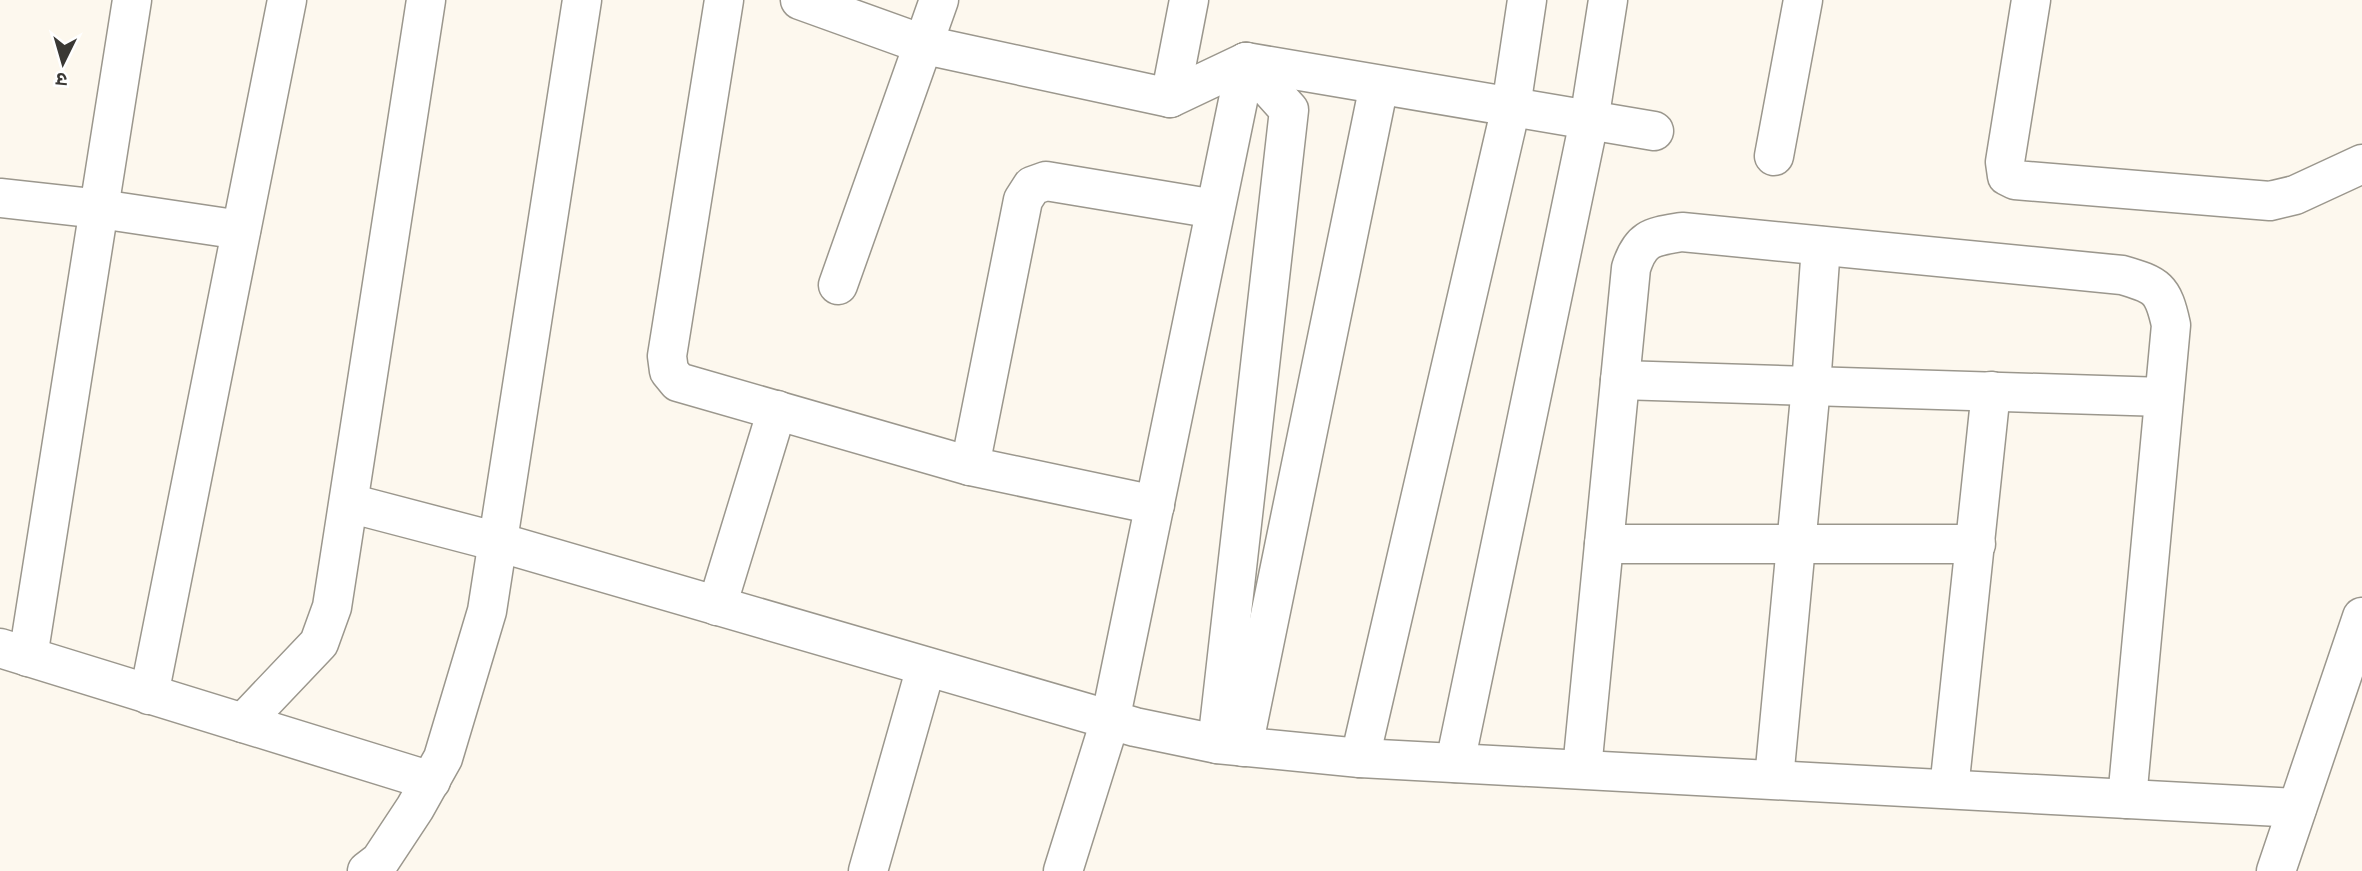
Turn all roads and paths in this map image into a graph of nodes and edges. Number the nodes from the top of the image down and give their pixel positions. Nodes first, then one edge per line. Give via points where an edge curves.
1 (132, 0) edge
2 (287, 0) edge
3 (426, 0) edge
4 (582, 0) edge
5 (724, 0) edge
6 (800, 0) edge
7 (939, 0) edge
8 (1189, 0) edge
9 (1527, 0) edge
10 (1608, 0) edge
11 (1803, 0) edge
12 (2031, 0) edge
13 (925, 44) junction
14 (1246, 62) junction
15 (1379, 85) junction
16 (1170, 98) junction
17 (1511, 107) junction
18 (1589, 121) junction
19 (1654, 131) dead end
20 (1774, 156) dead end
21 (2362, 164) edge
22 (0, 198) edge
23 (100, 209) junction
24 (1215, 209) junction
25 (241, 230) junction
26 (1821, 246) junction
27 (838, 285) dead end
28 (1620, 380) junction
29 (1811, 386) junction
30 (1991, 391) junction
31 (2164, 397) junction
32 (777, 410) junction
33 (970, 466) junction
34 (349, 503) junction
35 (1155, 505) junction
36 (498, 542) junction
37 (1604, 544) junction
38 (1795, 544) junction
39 (1976, 544) junction
40 (717, 606) junction
41 (2362, 617) edge
42 (14, 652) edge
43 (926, 667) junction
44 (149, 695) junction
45 (1110, 721) junction
46 (243, 723) junction
47 (1230, 746) junction
48 (1360, 758) junction
49 (1455, 763) junction
50 (1583, 769) junction
51 (1774, 779) junction
52 (431, 781) junction
53 (1949, 789) junction
54 (2127, 799) junction
55 (2297, 808) junction
56 (367, 871) edge
57 (868, 871) edge
58 (1063, 871) edge
59 (2276, 871) edge

1 - 23 street
2 - 25 street
3 - 34 street
4 - 36 street
5 - 32 street via 667,356 669,371 678,382
6 - 13 street
7 - 13 street
8 - 16 street
9 - 17 street
10 - 18 street
11 - 20 street
12 - 21 street via 2005,162 2007,176 2015,180 2270,201 2295,195
13 - 16 street
13 - 27 street
14 - 15 street
14 - 16 street
14 - 24 street
14 - 47 street via 1289,110
15 - 17 street
15 - 47 street
17 - 18 street
17 - 48 street
18 - 19 street
18 - 49 street
22 - 23 street
23 - 25 street
23 - 42 street
24 - 33 street via 1046,181 1032,186 1023,200
24 - 35 street
25 - 44 street
26 - 28 street via 1682,232 1653,236 1637,249 1631,268
26 - 29 street
26 - 31 street via 2122,275 2147,282 2165,298 2171,325
28 - 29 street
28 - 37 street
29 - 30 street
29 - 38 street
30 - 31 street
30 - 39 street
31 - 54 street
32 - 33 street
32 - 40 street
33 - 35 street
34 - 36 street
34 - 46 street via 332,607 319,643
35 - 45 street
36 - 40 street
36 - 52 street via 487,611 443,758
37 - 38 street
37 - 50 street
38 - 39 street
38 - 51 street
39 - 53 street
40 - 43 street
41 - 55 street
42 - 44 street
43 - 45 street
43 - 57 street
44 - 46 street
45 - 47 street
45 - 58 street
46 - 52 street
47 - 48 street
48 - 49 street
49 - 50 street
50 - 51 street
51 - 53 street
52 - 56 street via 380,861
53 - 54 street
54 - 55 street
55 - 59 street

